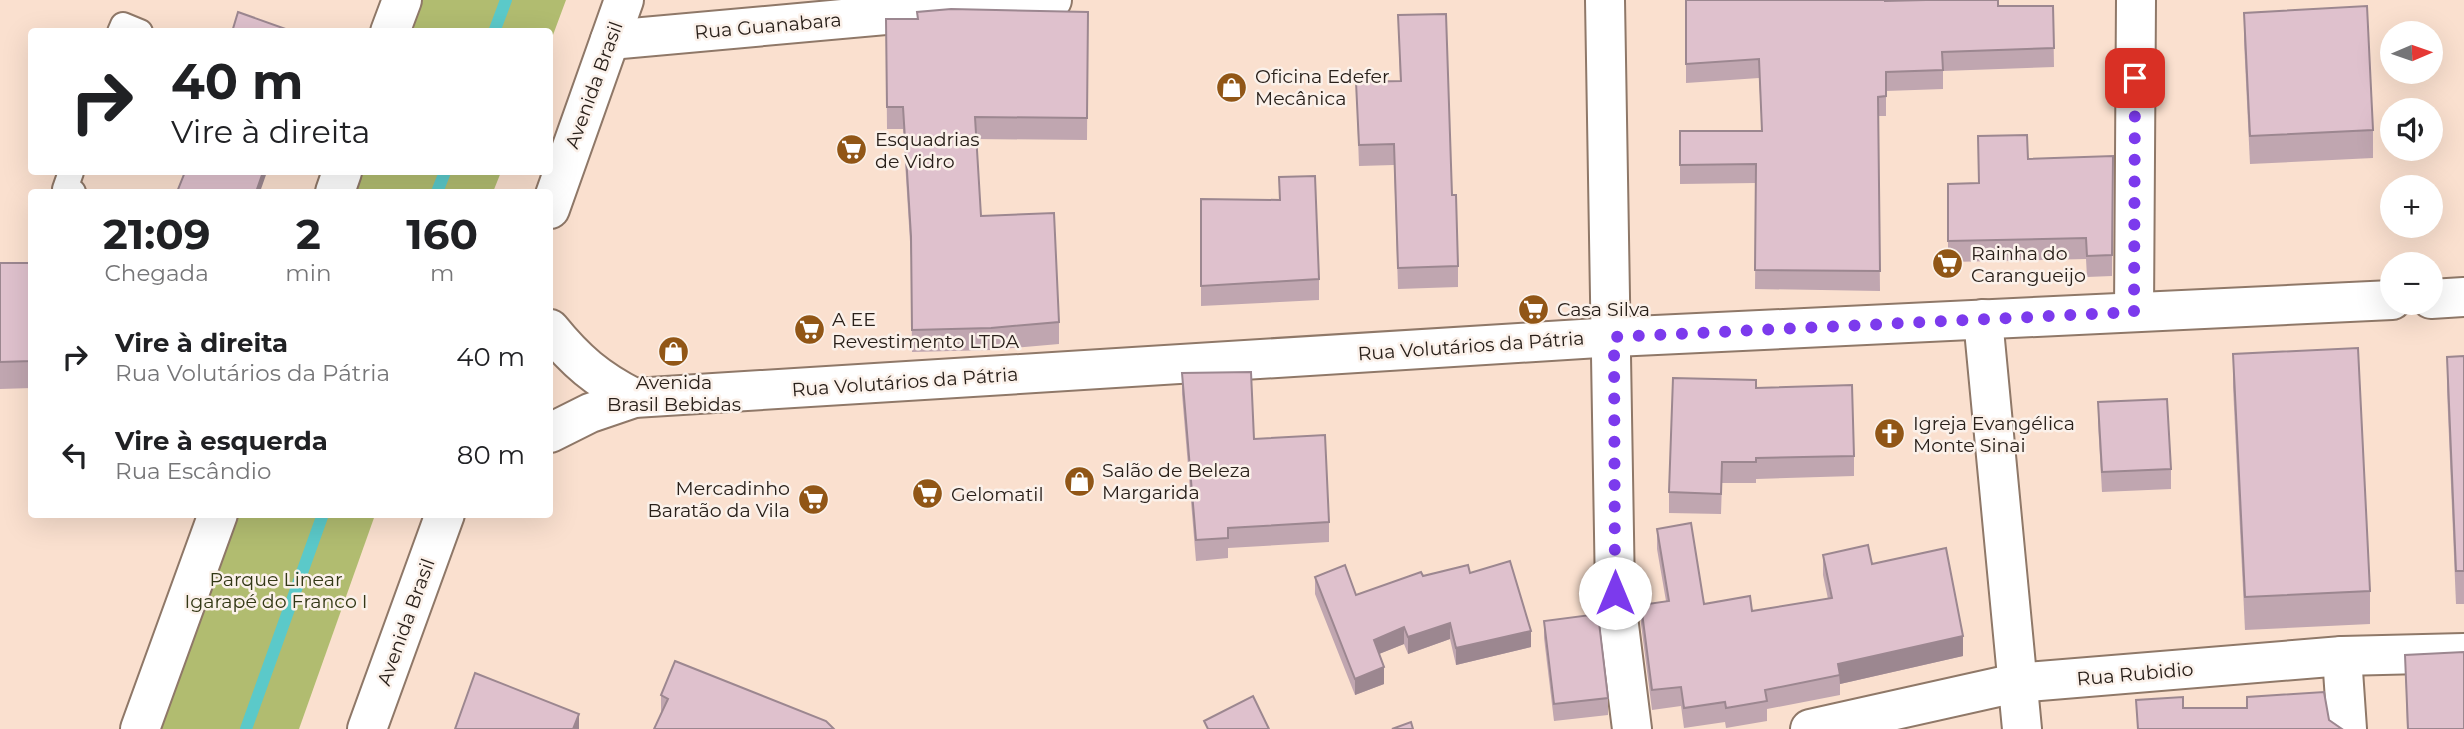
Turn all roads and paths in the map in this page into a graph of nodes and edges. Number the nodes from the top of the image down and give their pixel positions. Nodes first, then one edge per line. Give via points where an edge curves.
1 (402, 0) edge
2 (624, 0) edge
3 (1052, 0) edge
4 (1605, 0) edge
5 (2136, 0) edge
6 (392, 28) edge
7 (610, 40) junction
8 (553, 201) edge
9 (2464, 297) edge
10 (2443, 298) edge
11 (2380, 301) edge
12 (2134, 312) junction
13 (1983, 319) junction
14 (553, 333) edge
15 (1614, 337) junction
16 (634, 398) junction
17 (553, 432) edge
18 (217, 518) edge
19 (444, 518) edge
20 (2464, 653) edge
21 (2342, 656) junction
22 (2016, 683) junction
23 (140, 729) edge
24 (367, 729) edge
25 (1632, 729) edge
26 (1810, 729) edge
27 (2022, 729) edge
28 (2347, 729) edge

1 - 6 main road
2 - 7 main road, Avenida Brasil
3 - 7 main road, Rua Guanabara
4 - 15 main road
5 - 12 main road
7 - 8 main road, Avenida Brasil
9 - 10 main road
11 - 12 main road, Rua Volutários da Pátria
12 - 13 main road, Rua Volutários da Pátria
13 - 15 main road, Rua Volutários da Pátria
13 - 22 main road
14 - 16 main road, Rua Volutários da Pátria via 601,382
15 - 16 main road, Rua Volutários da Pátria
15 - 25 main road via 1615,593
16 - 17 main road, Rua Volutários da Pátria
18 - 23 main road
19 - 24 main road, Avenida Brasil
20 - 21 main road, Rua Rubidio
21 - 22 main road, Rua Rubidio
21 - 28 main road
22 - 26 main road, Rua Rubidio
22 - 27 main road

